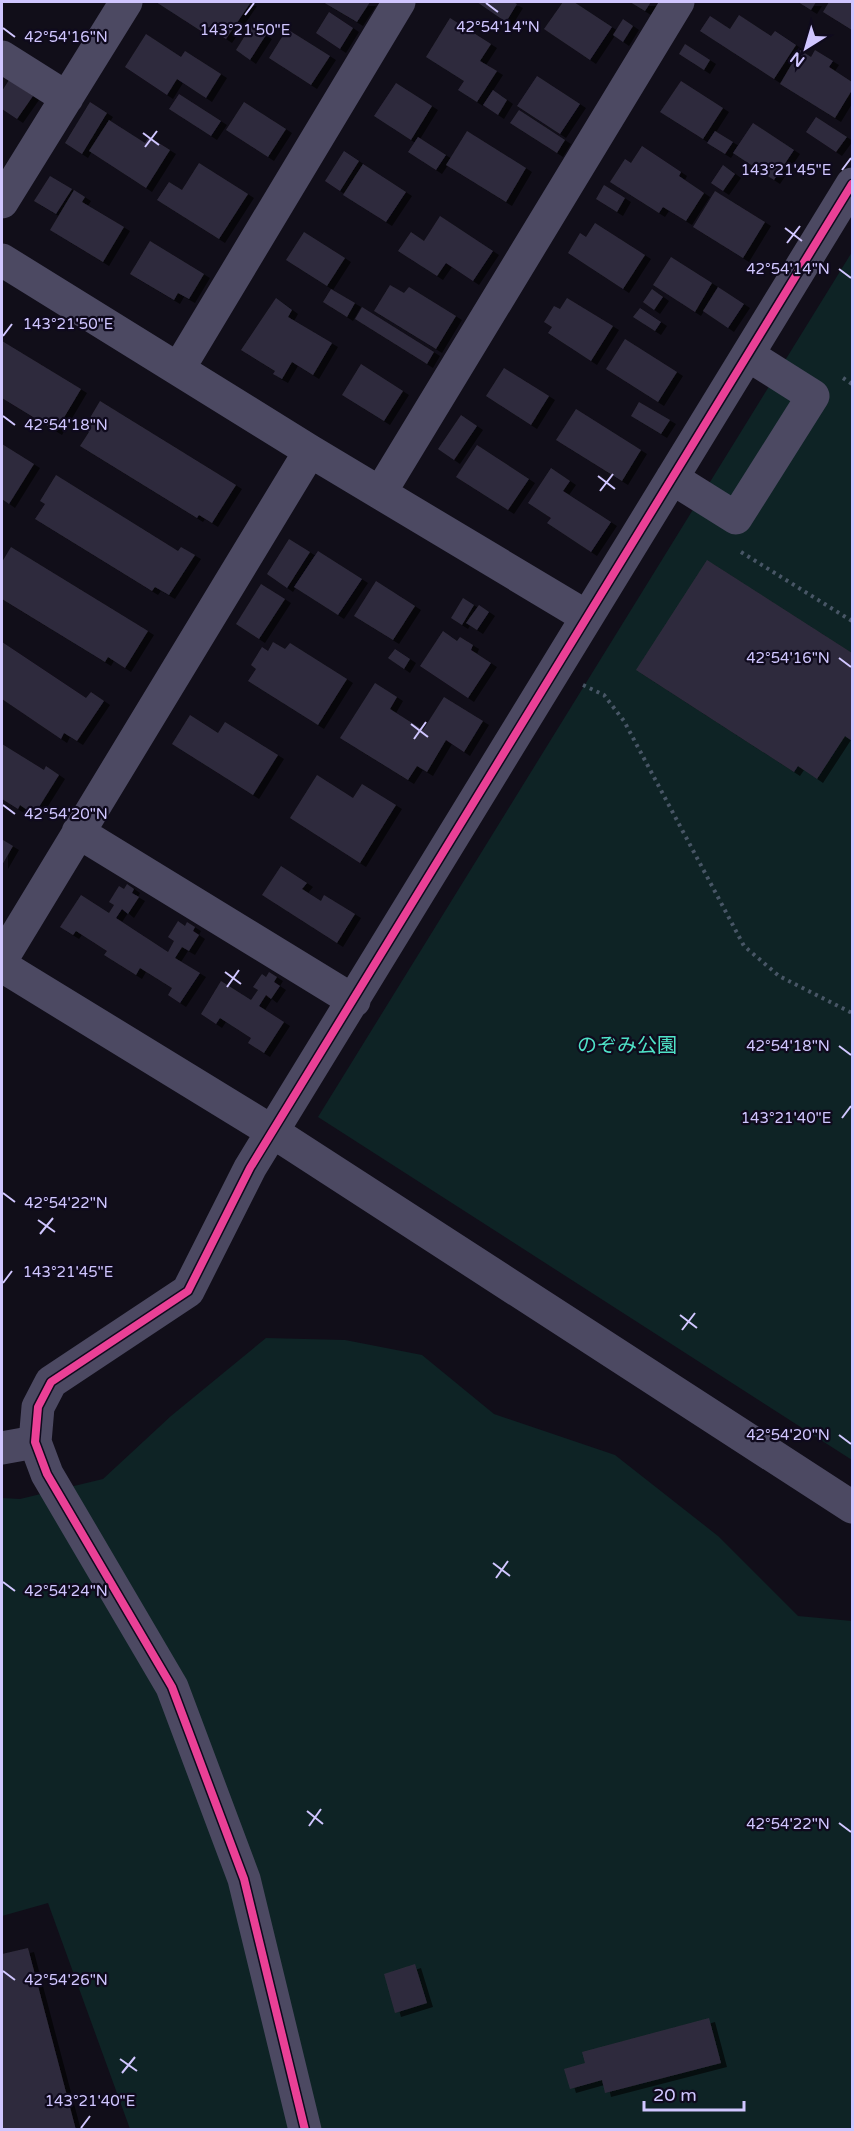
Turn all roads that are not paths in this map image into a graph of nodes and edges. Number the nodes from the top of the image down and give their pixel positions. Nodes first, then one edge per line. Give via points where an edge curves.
1 (126, 2) edge
2 (399, 2) edge
3 (678, 2) edge
4 (2, 57) edge
5 (67, 98) junction
6 (852, 183) edge
7 (2, 202) edge
8 (2, 260) edge
9 (748, 355) junction
10 (179, 368) junction
11 (310, 451) junction
12 (672, 478) junction
13 (380, 493) junction
14 (587, 617) junction
15 (78, 832) junction
16 (2, 959) edge
17 (2, 966) edge
18 (354, 1001) junction
19 (273, 1132) junction
20 (35, 1442) junction
21 (2, 1448) edge
22 (852, 1507) edge
23 (305, 2130) edge

1 - 5 street
2 - 10 street
3 - 13 street
4 - 5 street
5 - 7 street
6 - 9 street
8 - 10 street
9 - 12 street
9 - 12 street via 813,396 736,518
10 - 11 street
11 - 13 street
11 - 15 street
12 - 14 street
13 - 14 street
14 - 18 street
15 - 16 street
15 - 18 street
17 - 19 street
18 - 19 street
19 - 20 street via 250,1168 189,1291 51,1382 38,1407
19 - 22 street
20 - 21 street
20 - 23 street via 47,1474 172,1687 244,1879

